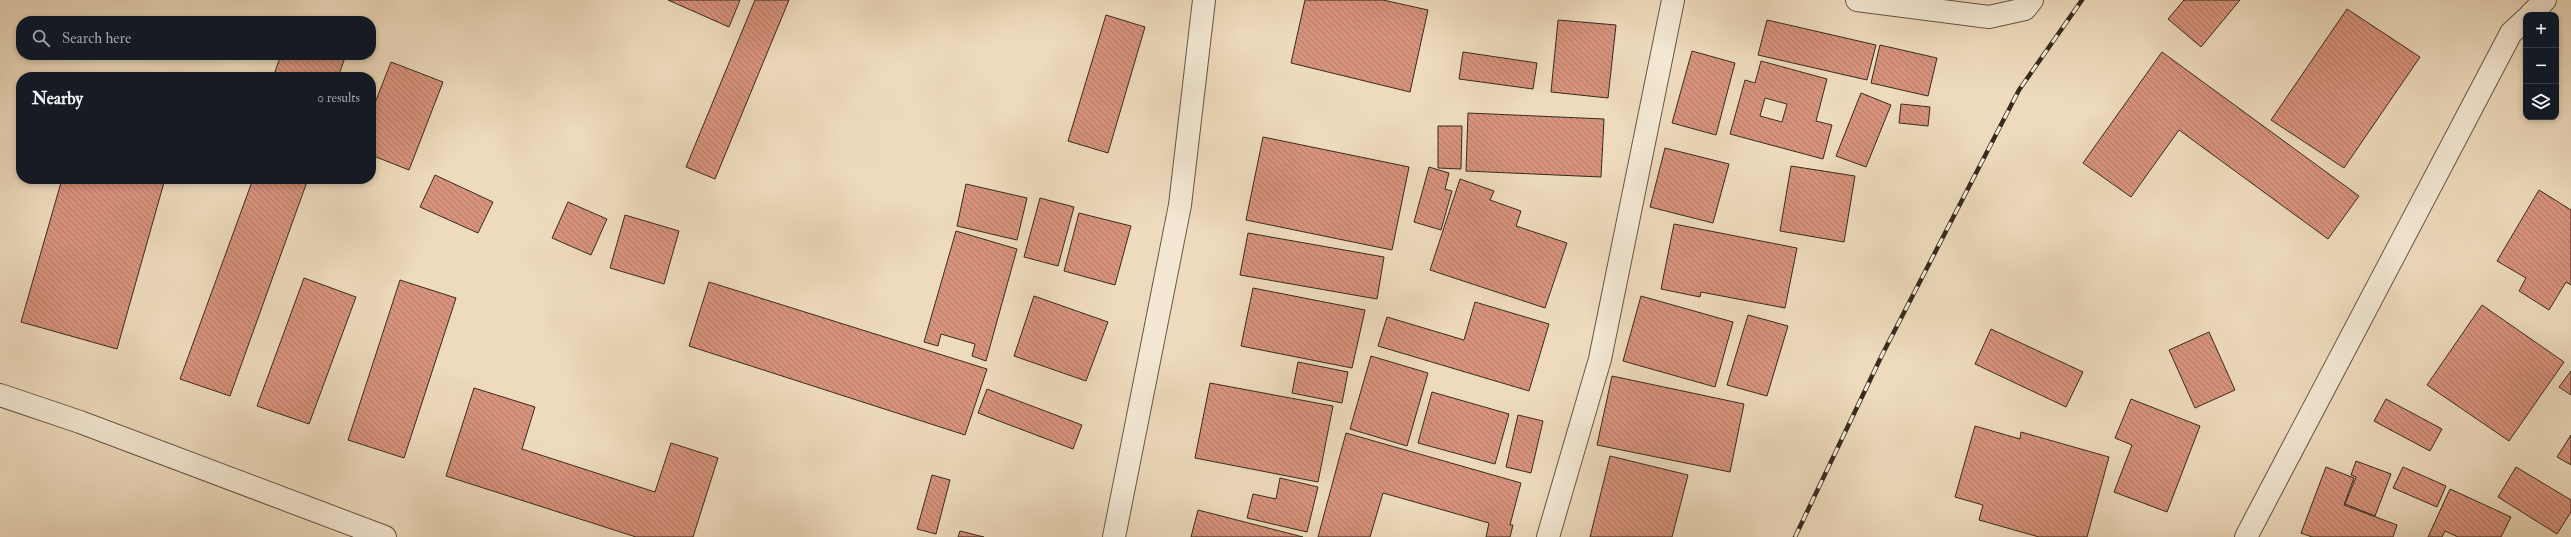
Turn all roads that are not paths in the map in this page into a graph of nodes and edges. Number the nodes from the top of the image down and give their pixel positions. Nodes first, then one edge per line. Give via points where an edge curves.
1 (1204, 0) edge
2 (1673, 0) edge
3 (1857, 0) edge
4 (2032, 0) edge
5 (2545, 0) edge
6 (1921, 4) edge
7 (2533, 12) edge
8 (2523, 22) edge
9 (0, 395) edge
10 (385, 537) edge
11 (1114, 537) edge
12 (1548, 537) edge
13 (2246, 537) edge

1 - 11 street via 1180,205
2 - 12 street via 1600,359
3 - 6 street
4 - 6 street via 2025,9 1989,17
5 - 7 street
8 - 13 street via 2511,33
9 - 10 street via 80,422

